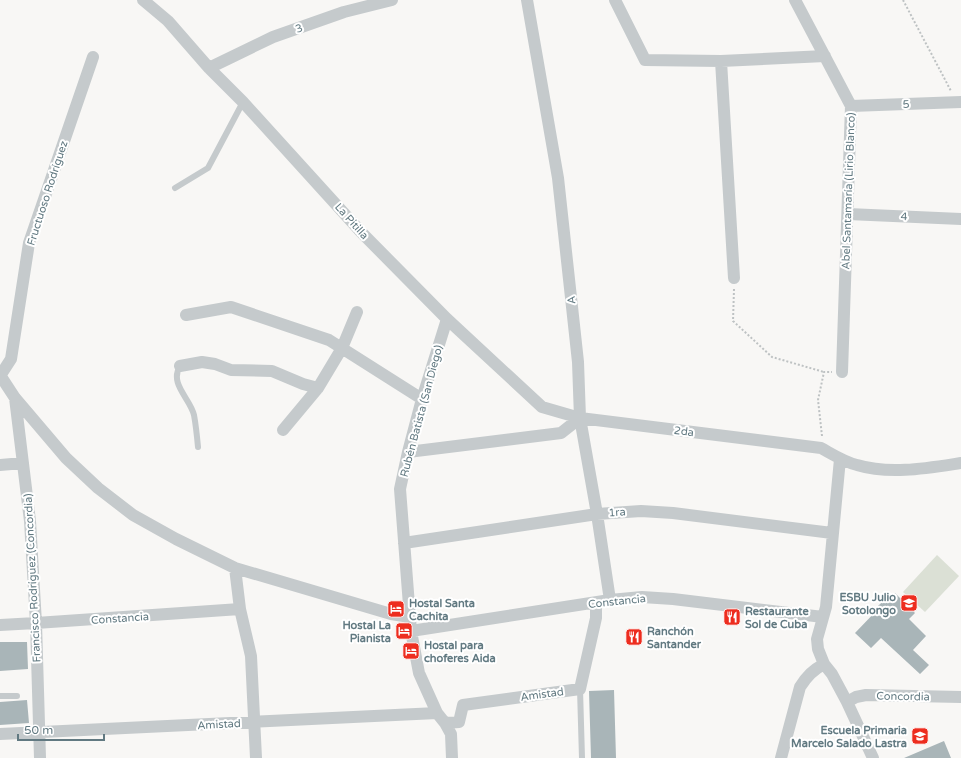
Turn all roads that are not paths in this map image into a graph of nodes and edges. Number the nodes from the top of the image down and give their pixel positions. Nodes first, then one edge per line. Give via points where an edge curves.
1 (143, 0) edge
2 (392, 0) edge
3 (527, 0) edge
4 (615, 0) edge
5 (795, 0) edge
6 (825, 56) junction
7 (93, 57) dead end
8 (721, 61) junction
9 (209, 68) junction
10 (243, 102) junction
11 (959, 102) edge
12 (851, 106) junction
13 (175, 188) dead end
14 (848, 214) junction
15 (961, 218) edge
16 (734, 278) road end
17 (357, 312) dead end
18 (186, 315) dead end
19 (447, 319) junction
20 (342, 348) junction
21 (180, 366) joint
22 (842, 372) road end
23 (0, 375) edge
24 (318, 388) junction
25 (15, 398) junction
26 (422, 399) junction
27 (580, 418) junction
28 (283, 430) dead end
29 (198, 447) dead end
30 (408, 452) junction
31 (840, 459) junction
32 (23, 463) junction
33 (961, 463) edge
34 (0, 465) edge
35 (597, 514) junction
36 (832, 533) junction
37 (404, 543) junction
38 (235, 568) junction
39 (610, 600) junction
40 (596, 603) junction
41 (240, 609) junction
42 (410, 617) junction
43 (823, 617) junction
44 (36, 623) junction
45 (0, 624) edge
46 (411, 630) junction
47 (824, 664) junction
48 (580, 689) junction
49 (0, 696) edge
50 (17, 696) dead end
51 (961, 697) edge
52 (847, 702) junction
53 (437, 713) junction
54 (254, 722) junction
55 (445, 723) junction
56 (39, 732) junction
57 (0, 734) edge
58 (40, 758) edge
59 (256, 758) edge
60 (452, 758) edge
61 (582, 758) edge
62 (781, 758) edge
63 (873, 758) edge

1 - 9 street, La Pitilla via 168,21
2 - 9 street, 3 via 344,12 273,38
3 - 27 street, A via 558,178 578,362
4 - 8 street via 645,60
5 - 6 street, Abel Santamaría (Lirio Blanco)
6 - 8 street
6 - 12 street, Abel Santamaría (Lirio Blanco)
7 - 23 street, Fructuoso Rodríguez via 29,243 11,359
8 - 16 street
9 - 10 street, La Pitilla
10 - 13 lane via 208,168
10 - 19 street, La Pitilla via 361,232
11 - 12 street, 5
12 - 14 street, Abel Santamaría (Lirio Blanco)
14 - 15 street, 4
14 - 22 street, Abel Santamaría (Lirio Blanco)
17 - 20 street
18 - 20 street via 232,307 329,340
19 - 26 street, Rubén Batista (San Diego)
19 - 27 street, La Pitilla via 542,407
20 - 24 street
20 - 26 street
21 - 24 street via 202,362 232,370 272,371
21 - 29 lane via 176,373 177,382 194,414
23 - 25 street
24 - 28 street
25 - 32 street, Francisco Rodríguez (Concordia)
25 - 38 street via 66,458 98,488 133,515
26 - 30 street, Rubén Batista (San Diego)
27 - 30 street via 561,434
27 - 31 street, 2da via 821,448
27 - 35 street, A
30 - 37 street, Rubén Batista (San Diego) via 400,490
31 - 33 street, 2da via 856,465 889,470
31 - 36 street
32 - 34 street
32 - 44 street, Francisco Rodríguez (Concordia) via 30,521
35 - 36 street, 1ra via 641,511 673,513
35 - 37 street, 1ra
35 - 39 street, A
36 - 43 street
37 - 42 street, Rubén Batista (San Diego)
38 - 41 street
38 - 42 street
39 - 40 street, Constancia
39 - 43 street, Constancia via 642,597 673,599
40 - 46 street, Constancia
40 - 48 street via 596,618
41 - 44 street, Constancia
41 - 54 street via 251,656
42 - 46 street, Rubén Batista (San Diego)
43 - 47 street via 817,639
44 - 45 street, Constancia
44 - 56 street, Francisco Rodríguez (Concordia)
46 - 53 street, Rubén Batista (San Diego) via 419,673
47 - 52 street
47 - 62 street via 812,670 800,686
48 - 55 street, Amistad via 463,706 459,722
48 - 61 lane
49 - 50 lane
51 - 52 street, Concordia via 866,695
52 - 63 street
53 - 54 street, Amistad
53 - 55 street, Rubén Batista (San Diego)
54 - 56 street, Amistad
54 - 59 street
55 - 60 street, Rubén Batista (San Diego) via 451,734
56 - 57 street, Amistad
56 - 58 street, Francisco Rodríguez (Concordia)

